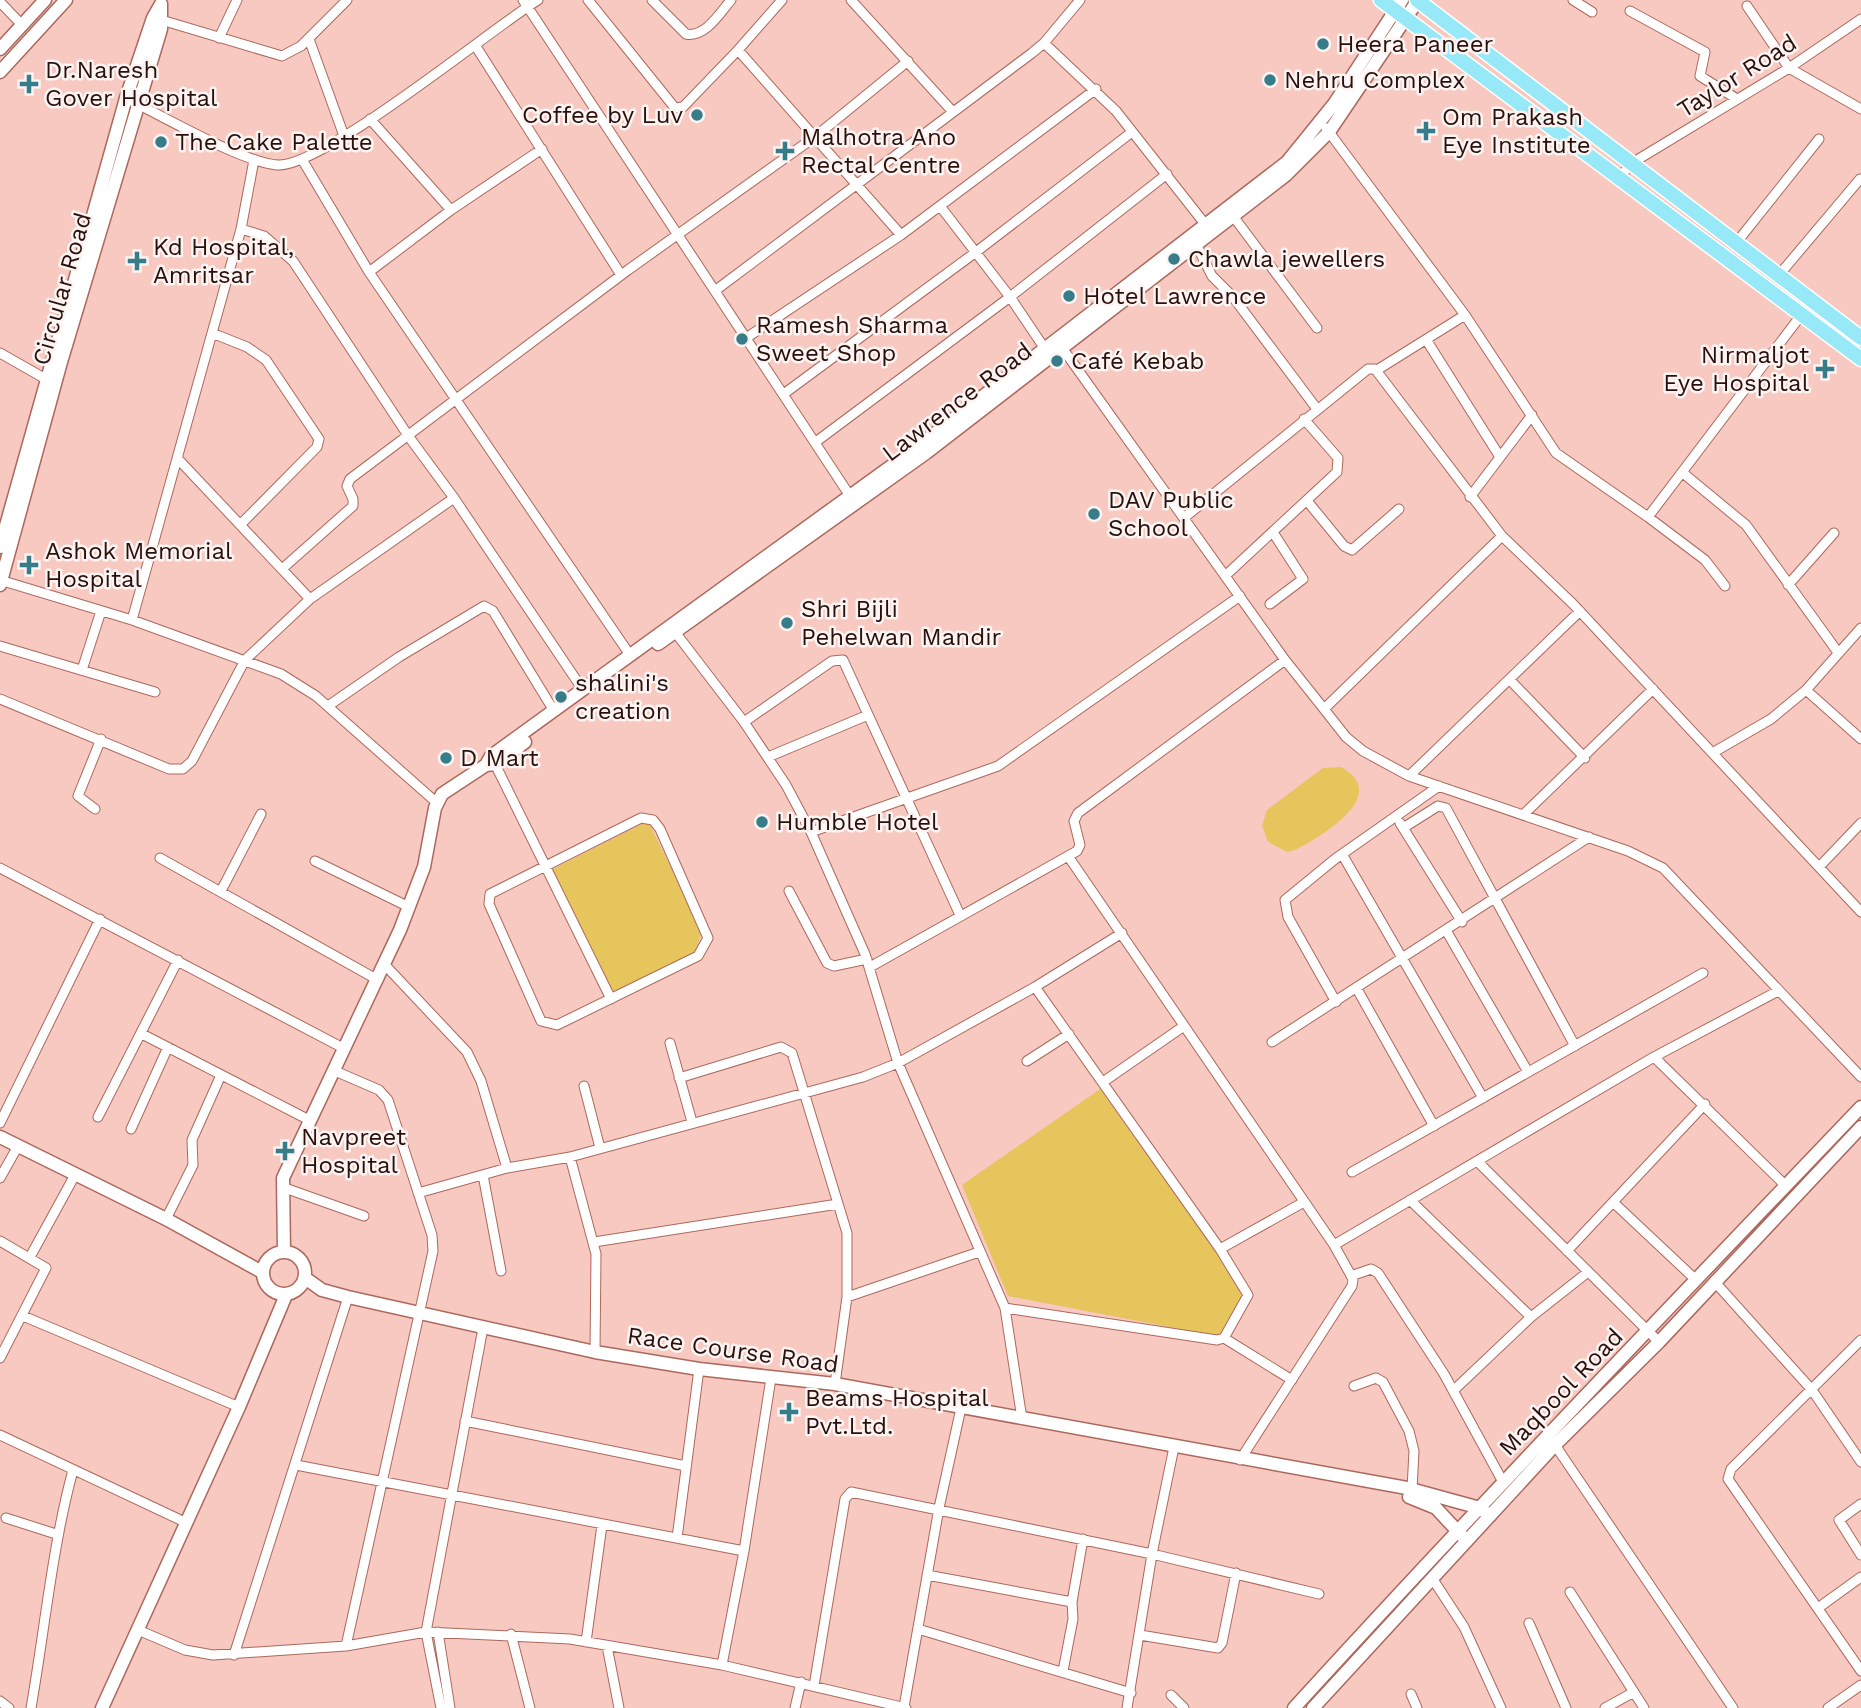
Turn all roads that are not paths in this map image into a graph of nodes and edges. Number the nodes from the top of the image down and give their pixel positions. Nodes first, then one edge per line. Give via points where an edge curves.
1 (45, 0) edge
2 (66, 0) edge
3 (237, 0) edge
4 (347, 0) edge
5 (538, 0) edge
6 (588, 0) edge
7 (652, 0) edge
8 (731, 0) edge
9 (782, 0) edge
10 (851, 0) edge
11 (1080, 0) edge
12 (1381, 0) edge
13 (1418, 0) edge
14 (1573, 0) edge
15 (0, 2) edge
16 (162, 3) edge
17 (524, 4) edge
18 (1747, 6) dead end
19 (1401, 10) edge
20 (1592, 12) dead end
21 (1630, 12) dead end
22 (158, 19) junction
23 (1861, 19) edge
24 (22, 25) junction
25 (219, 38) junction
26 (309, 39) junction
27 (1044, 43) junction
28 (475, 45) junction
29 (0, 49) edge
30 (738, 50) junction
31 (908, 61) junction
32 (1789, 68) junction
33 (0, 72) edge
34 (1096, 89) junction
35 (1737, 99) junction
36 (132, 101) junction
37 (1861, 109) edge
38 (953, 112) junction
39 (370, 118) junction
40 (1325, 127) junction
41 (1132, 132) junction
42 (344, 136) junction
43 (816, 136) junction
44 (1819, 139) dead end
45 (542, 149) junction
46 (254, 160) junction
47 (303, 161) junction
48 (1632, 163) junction
49 (1167, 174) junction
50 (1619, 178) junction
51 (1860, 179) edge
52 (858, 184) junction
53 (940, 206) junction
54 (451, 210) junction
55 (1230, 212) junction
56 (1205, 224) junction
57 (241, 229) junction
58 (679, 234) junction
59 (901, 235) junction
60 (1737, 243) junction
61 (1196, 244) junction
62 (976, 252) junction
63 (369, 272) junction
64 (621, 275) junction
65 (1779, 275) junction
66 (716, 290) junction
67 (1010, 297) junction
68 (1802, 314) junction
69 (1465, 315) junction
70 (1317, 328) dead end
71 (212, 333) junction
72 (746, 338) junction
73 (1861, 338) edge
74 (1427, 341) junction
75 (1045, 349) junction
76 (1063, 349) junction
77 (0, 352) edge
78 (1861, 359) edge
79 (1377, 370) junction
80 (51, 382) junction
81 (785, 393) junction
82 (457, 400) junction
83 (1317, 409) junction
84 (967, 415) junction
85 (1532, 415) junction
86 (1304, 419) junction
87 (409, 437) junction
88 (817, 441) junction
89 (1500, 457) junction
90 (179, 460) junction
91 (1684, 473) junction
92 (850, 496) junction
93 (1470, 497) junction
94 (454, 498) junction
95 (1308, 502) junction
96 (1399, 509) dead end
97 (1185, 517) junction
98 (1648, 517) junction
99 (241, 524) junction
100 (1834, 533) dead end
101 (1274, 534) junction
102 (1502, 536) junction
103 (0, 547) edge
104 (282, 569) junction
105 (1225, 576) junction
106 (0, 582) edge
107 (1788, 585) junction
108 (1725, 586) dead end
109 (1240, 596) junction
110 (310, 599) junction
111 (1270, 604) dead end
112 (101, 611) junction
113 (1580, 611) junction
114 (132, 620) junction
115 (1861, 628) edge
116 (675, 632) junction
117 (0, 646) edge
118 (1838, 652) junction
119 (630, 655) junction
120 (245, 660) junction
121 (1285, 660) junction
122 (82, 670) junction
123 (1510, 680) junction
124 (1653, 689) junction
125 (583, 690) junction
126 (1806, 690) junction
127 (155, 692) dead end
128 (0, 699) edge
129 (328, 706) junction
130 (1324, 709) junction
131 (554, 711) junction
132 (867, 715) junction
133 (744, 722) junction
134 (102, 739) junction
135 (1861, 739) edge
136 (1714, 752) junction
137 (768, 757) junction
138 (1585, 758) junction
139 (491, 762) junction
140 (1409, 776) junction
141 (1439, 786) junction
142 (907, 800) junction
143 (438, 803) junction
144 (95, 809) dead end
145 (261, 814) dead end
146 (1523, 815) junction
147 (1396, 816) junction
148 (1861, 823) edge
149 (1403, 828) junction
150 (811, 832) junction
151 (1589, 837) junction
152 (1342, 854) junction
153 (1068, 856) junction
154 (160, 858) dead end
155 (315, 861) dead end
156 (546, 867) junction
157 (1819, 867) junction
158 (0, 868) edge
159 (221, 891) junction
160 (789, 891) dead end
161 (1494, 900) junction
162 (409, 906) junction
163 (1861, 912) edge
164 (960, 915) junction
165 (100, 919) junction
166 (1462, 922) junction
167 (1447, 932) junction
168 (1122, 933) junction
169 (178, 960) junction
170 (1403, 960) junction
171 (869, 963) junction
172 (385, 965) junction
173 (1703, 973) dead end
174 (377, 980) junction
175 (1035, 987) junction
176 (1357, 989) junction
177 (1778, 990) junction
178 (611, 999) junction
179 (1336, 1002) junction
180 (1184, 1026) junction
181 (142, 1034) junction
182 (1069, 1034) junction
183 (1272, 1042) dead end
184 (670, 1043) dead end
185 (1574, 1046) junction
186 (168, 1047) junction
187 (345, 1049) junction
188 (1654, 1057) junction
189 (1027, 1061) dead end
190 (898, 1063) junction
191 (335, 1071) junction
192 (1528, 1072) junction
193 (221, 1075) junction
194 (1861, 1077) edge
195 (679, 1078) junction
196 (1103, 1082) junction
197 (584, 1086) dead end
198 (804, 1093) junction
199 (1483, 1098) junction
200 (1705, 1104) junction
201 (1861, 1107) edge
202 (98, 1117) dead end
203 (310, 1121) junction
204 (692, 1122) junction
205 (0, 1124) edge
206 (1434, 1126) junction
207 (1861, 1128) edge
208 (131, 1129) dead end
209 (0, 1137) edge
210 (18, 1146) junction
211 (600, 1148) junction
212 (570, 1157) junction
213 (1477, 1161) junction
214 (507, 1168) junction
215 (1352, 1172) dead end
216 (75, 1175) junction
217 (483, 1175) junction
218 (0, 1178) edge
219 (1786, 1185) junction
220 (282, 1187) junction
221 (418, 1193) junction
222 (1410, 1200) junction
223 (1304, 1202) junction
224 (1613, 1202) junction
225 (838, 1204) junction
226 (364, 1216) dead end
227 (166, 1219) junction
228 (0, 1241) edge
229 (594, 1242) junction
230 (1334, 1245) junction
231 (1220, 1249) junction
232 (1567, 1251) junction
233 (284, 1252) junction
234 (979, 1252) junction
235 (30, 1257) junction
236 (501, 1270) dead end
237 (262, 1272) junction
238 (1588, 1272) junction
239 (1352, 1276) junction
240 (305, 1278) junction
241 (1696, 1280) junction
242 (1714, 1281) junction
243 (322, 1290) junction
244 (290, 1293) junction
245 (348, 1297) junction
246 (847, 1297) junction
247 (1005, 1308) junction
248 (419, 1314) junction
249 (23, 1316) junction
250 (1531, 1317) junction
251 (483, 1328) junction
252 (1649, 1332) junction
253 (1224, 1338) junction
254 (1861, 1340) edge
255 (1659, 1342) junction
256 (595, 1352) junction
257 (0, 1358) edge
258 (699, 1369) junction
259 (771, 1378) junction
260 (1292, 1380) junction
261 (835, 1384) junction
262 (1354, 1386) dead end
263 (1454, 1390) junction
264 (1812, 1390) junction
265 (239, 1407) junction
266 (961, 1408) junction
267 (1022, 1419) junction
268 (465, 1421) junction
269 (0, 1435) edge
270 (1555, 1445) junction
271 (1174, 1447) junction
272 (1240, 1460) junction
273 (1861, 1462) edge
274 (296, 1465) junction
275 (686, 1466) junction
276 (73, 1470) junction
277 (1348, 1479) junction
278 (1503, 1482) junction
279 (381, 1483) junction
280 (1412, 1489) junction
281 (450, 1497) junction
282 (1861, 1504) edge
283 (939, 1508) junction
284 (1485, 1512) junction
285 (6, 1518) dead end
286 (187, 1523) junction
287 (602, 1525) junction
288 (1458, 1530) junction
289 (56, 1534) junction
290 (677, 1538) junction
291 (1083, 1539) junction
292 (1466, 1541) junction
293 (744, 1552) junction
294 (1152, 1554) junction
295 (1861, 1555) edge
296 (1236, 1573) junction
297 (927, 1575) junction
298 (1861, 1577) edge
299 (1432, 1578) junction
300 (1570, 1592) dead end
301 (1319, 1594) dead end
302 (1072, 1602) junction
303 (1818, 1608) junction
304 (1529, 1623) dead end
305 (918, 1629) junction
306 (138, 1630) junction
307 (426, 1632) junction
308 (438, 1632) junction
309 (511, 1634) junction
310 (1140, 1634) junction
311 (586, 1642) junction
312 (346, 1646) junction
313 (607, 1646) junction
314 (234, 1655) junction
315 (722, 1665) junction
316 (1063, 1671) junction
317 (1861, 1671) edge
318 (801, 1682) junction
319 (1861, 1685) edge
320 (814, 1686) junction
321 (1634, 1692) junction
322 (1131, 1693) junction
323 (1411, 1694) dead end
324 (1171, 1695) dead end
325 (0, 1701) edge
326 (1327, 1702) edge
327 (1840, 1705) edge
328 (445, 1707) edge
329 (9, 1708) edge
330 (31, 1708) edge
331 (102, 1708) edge
332 (429, 1708) edge
333 (530, 1708) edge
334 (619, 1708) edge
335 (795, 1708) edge
336 (905, 1708) edge
337 (1127, 1708) edge
338 (1184, 1708) edge
339 (1294, 1708) edge
340 (1313, 1708) edge
341 (1417, 1708) edge
342 (1501, 1708) edge
343 (1566, 1708) edge
344 (1605, 1708) edge
345 (1644, 1708) edge
346 (1733, 1708) edge
347 (1828, 1708) edge

1 - 24 street
2 - 33 street
3 - 25 street
4 - 26 street
5 - 17 street
6 - 30 street via 675,108 683,107
7 - 8 street via 692,36 704,30
9 - 30 street
10 - 31 street
11 - 27 street
12 - 19 main road
13 - 19 street, Lawrence Road
13 - 48 main road
14 - 20 street
15 - 24 street
16 - 22 street, Circular Road
17 - 28 street
17 - 58 street
18 - 32 street
19 - 40 street, Lawrence Road
19 - 50 main road
21 - 35 street via 1703,50 1707,57 1700,76
22 - 25 street
22 - 36 street, Circular Road
23 - 32 street, Taylor Road
24 - 29 street
25 - 26 street via 282,56
26 - 42 street
27 - 34 street
27 - 38 street
28 - 39 street
28 - 45 street
30 - 43 street
31 - 38 street
31 - 43 street
32 - 35 street, Taylor Road
32 - 37 street
34 - 41 street
34 - 53 street
35 - 48 street, Taylor Road
36 - 46 street
36 - 80 street, Circular Road
38 - 52 street
39 - 42 street
39 - 54 street
40 - 55 street, Lawrence Road via 1286,175
40 - 69 street
41 - 49 street
41 - 62 street
42 - 47 street
43 - 52 street
43 - 58 street
44 - 60 street
45 - 54 street
45 - 64 street
46 - 47 street via 278,165
46 - 57 street
47 - 63 street
48 - 50 street, Taylor Road
48 - 60 main road
49 - 56 street
49 - 67 street
50 - 68 main road
51 - 65 street
52 - 59 street
52 - 66 street
53 - 59 street
53 - 62 street
54 - 63 street
55 - 56 street, Lawrence Road
55 - 61 street, Lawrence Road
55 - 70 street
56 - 75 street, Lawrence Road
57 - 71 street
57 - 87 street via 264,236 293,261
58 - 64 street
58 - 66 street
59 - 72 street
60 - 65 main road
61 - 76 street, Lawrence Road
61 - 83 street via 1208,271 1233,297
62 - 67 street
62 - 81 street
63 - 82 street
64 - 82 street
65 - 73 main road
66 - 72 street
67 - 75 street
67 - 88 street
68 - 78 main road
68 - 91 street
69 - 74 street
69 - 85 street
71 - 90 street
71 - 99 street via 266,360 319,439 317,447
72 - 81 street
74 - 79 street
74 - 89 street
75 - 84 street, Lawrence Road
76 - 84 street, Lawrence Road
76 - 97 street
77 - 80 street
79 - 83 street via 1368,369
79 - 93 street
80 - 103 street, Circular Road
80 - 106 street, Circular Road
81 - 88 street
82 - 87 street
82 - 119 street
83 - 86 street
84 - 92 street, Lawrence Road
84 - 116 street, Lawrence Road
85 - 89 street
85 - 98 street via 1556,453
86 - 95 street via 1339,463 1334,477
86 - 97 street
87 - 94 street
87 - 104 street via 350,479 346,486 353,499 350,510
88 - 92 street
89 - 93 street
90 - 99 street
90 - 114 street
91 - 98 street
91 - 107 street via 1746,525
92 - 119 street, Lawrence Road
93 - 102 street
94 - 110 street
94 - 125 street
95 - 96 street via 1352,550
95 - 101 street
97 - 105 street
98 - 108 street via 1705,560
99 - 104 street
100 - 107 street
101 - 105 street
101 - 111 street via 1303,579
102 - 113 street
102 - 130 street
104 - 110 street
105 - 109 street
106 - 112 street
107 - 118 street
109 - 121 street
109 - 142 street via 1014,757
110 - 120 street
112 - 114 street
112 - 122 street
113 - 123 street
113 - 124 street
114 - 120 street
115 - 118 street
116 - 133 street
116 - 139 street, Lawrence Road
117 - 122 street
118 - 126 street
119 - 125 street, Lawrence Road
120 - 129 street via 291,680
120 - 134 street via 192,761 183,769 169,769
121 - 130 street
121 - 153 street via 1078,813 1074,821 1080,847
122 - 127 street
123 - 138 street
123 - 140 street
124 - 136 street
124 - 138 street
125 - 131 street, Lawrence Road
126 - 135 street
126 - 136 street via 1771,719
128 - 134 street
129 - 131 street via 484,606 494,611
129 - 143 street
130 - 140 street via 1363,751
131 - 139 street, Lawrence Road
132 - 133 street via 847,664 838,659
132 - 137 street
132 - 142 street
133 - 137 street
134 - 144 street via 78,796
136 - 157 street
137 - 150 street
138 - 146 street
139 - 143 street, Lawrence Road via 446,792
139 - 156 street
140 - 141 street
141 - 146 street
141 - 147 street
142 - 150 street
142 - 164 street
143 - 162 street via 424,867
145 - 159 street
146 - 151 street
147 - 149 street
147 - 152 street
148 - 157 street
149 - 161 street via 1438,806 1446,808
149 - 166 street
150 - 171 street
151 - 161 street
151 - 177 street via 1662,868
152 - 170 street
152 - 179 street via 1284,904
153 - 164 street
153 - 168 street
154 - 159 street
155 - 162 street
156 - 178 street
156 - 178 street via 493,891 488,898 541,1021 557,1025
156 - 178 street via 641,818 653,821 660,830 708,938 706,945 698,957
157 - 163 street
158 - 165 street
159 - 174 street
160 - 171 street via 827,963
161 - 166 street
161 - 185 street
162 - 172 street
164 - 171 street
165 - 169 street
165 - 205 street
166 - 167 street
167 - 170 street
167 - 192 street
168 - 175 street
168 - 180 street
169 - 181 street
169 - 187 street
170 - 176 street
170 - 199 street
171 - 190 street
172 - 174 street
172 - 214 street via 467,1052 481,1081
173 - 185 street
174 - 187 street
175 - 182 street
175 - 190 street
176 - 179 street
176 - 206 street
177 - 188 street
177 - 194 street
179 - 183 street
180 - 196 street
180 - 223 street
181 - 186 street
181 - 202 street
182 - 189 street
182 - 196 street
184 - 195 street
185 - 192 street
186 - 193 street
186 - 208 street
187 - 191 street
188 - 200 street
188 - 213 street
190 - 198 street
190 - 234 street
191 - 203 street
191 - 221 street via 379,1090 388,1100
192 - 199 street
193 - 203 street
193 - 227 street via 192,1140 193,1165
195 - 198 street via 786,1048 792,1053
195 - 204 street
196 - 231 street
197 - 211 street
198 - 204 street
198 - 225 street
199 - 206 street
200 - 219 street
200 - 224 street
201 - 219 street, Maqbool Road
203 - 220 street
204 - 211 street
206 - 215 street
207 - 242 street, Maqbool Road
209 - 210 street
210 - 216 street
210 - 218 street
211 - 212 street
212 - 214 street
212 - 229 street
213 - 222 street
213 - 232 street
214 - 217 street
216 - 227 street
216 - 235 street
217 - 221 street
217 - 236 street
219 - 241 street, Maqbool Road
220 - 226 street
220 - 233 street
221 - 248 street via 433,1242
222 - 230 street
222 - 250 street
223 - 230 street
223 - 231 street
224 - 232 street
224 - 241 street
225 - 229 street
225 - 246 street via 847,1233
227 - 237 street
228 - 235 street
229 - 256 street
230 - 239 street
231 - 253 street via 1248,1295
232 - 238 street
233 - 237 street via 269,1257
233 - 240 street via 301,1260
234 - 246 street
234 - 247 street
235 - 249 street via 46,1271
237 - 244 street via 267,1286
238 - 250 street
238 - 252 street
239 - 260 street via 1352,1286
239 - 263 street via 1376,1271
240 - 243 street
240 - 244 street
241 - 252 street, Maqbool Road
242 - 255 street, Maqbool Road
242 - 264 street
243 - 244 street
243 - 245 street, Race Course Road
244 - 265 street
245 - 248 street, Race Course Road
245 - 274 street
246 - 261 street
247 - 253 street
247 - 267 street
248 - 251 street, Race Course Road
248 - 279 street
249 - 257 street
249 - 265 street
250 - 263 street
251 - 256 street, Race Course Road
251 - 268 street
252 - 255 street
252 - 278 street, Maqbool Road
253 - 260 street
254 - 264 street
255 - 270 street, Maqbool Road
256 - 258 street, Race Course Road
258 - 259 street, Race Course Road
258 - 275 street
259 - 261 street, Race Course Road
259 - 293 street
260 - 272 street
261 - 266 street, Race Course Road
262 - 280 street via 1376,1378 1389,1392 1413,1445
263 - 278 street
264 - 273 street
264 - 303 street via 1731,1469 1728,1479
265 - 286 street
266 - 267 street, Race Course Road
266 - 283 street
267 - 271 street, Race Course Road
268 - 275 street
268 - 281 street
269 - 276 street
270 - 284 street, Maqbool Road
270 - 346 street
271 - 272 street, Race Course Road
271 - 294 street
272 - 277 street, Race Course Road
274 - 279 street
274 - 314 street
275 - 290 street
276 - 286 street
276 - 289 street
277 - 280 street, Race Course Road
277 - 288 street, Race Course Road via 1425,1501
278 - 284 street, Maqbool Road
279 - 281 street
279 - 312 street
280 - 284 street, Race Course Road
281 - 287 street
281 - 307 street
282 - 295 street via 1839,1520
283 - 291 street
283 - 297 street
283 - 320 street via 856,1491 847,1495
284 - 288 street, Maqbool Road
284 - 292 street, Maqbool Road
285 - 289 street
286 - 306 street
287 - 290 street
287 - 311 street
288 - 292 street, Race Course Road
288 - 339 street, Maqbool Road
289 - 330 street
290 - 293 street
291 - 294 street
291 - 302 street
292 - 299 street, Maqbool Road
293 - 315 street
294 - 296 street
294 - 310 street
296 - 301 street
296 - 310 street via 1218,1648
297 - 302 street
297 - 305 street
298 - 303 street
299 - 326 street, Maqbool Road
299 - 342 street via 1464,1627
300 - 321 street
302 - 316 street
303 - 317 street
304 - 343 street
305 - 316 street
305 - 336 street
306 - 314 street via 185,1650
306 - 331 street
307 - 308 street
307 - 312 street
307 - 328 street
308 - 309 street
308 - 328 street
309 - 311 street
309 - 333 street
310 - 322 street
311 - 313 street
312 - 314 street
313 - 315 street
313 - 334 street
315 - 318 street
316 - 322 street
318 - 320 street
318 - 335 street
319 - 327 street
320 - 336 street
321 - 344 street
321 - 345 street
322 - 337 street
323 - 341 street
324 - 338 street
325 - 329 street
326 - 340 street, Maqbool Road
327 - 347 street
328 - 332 street

